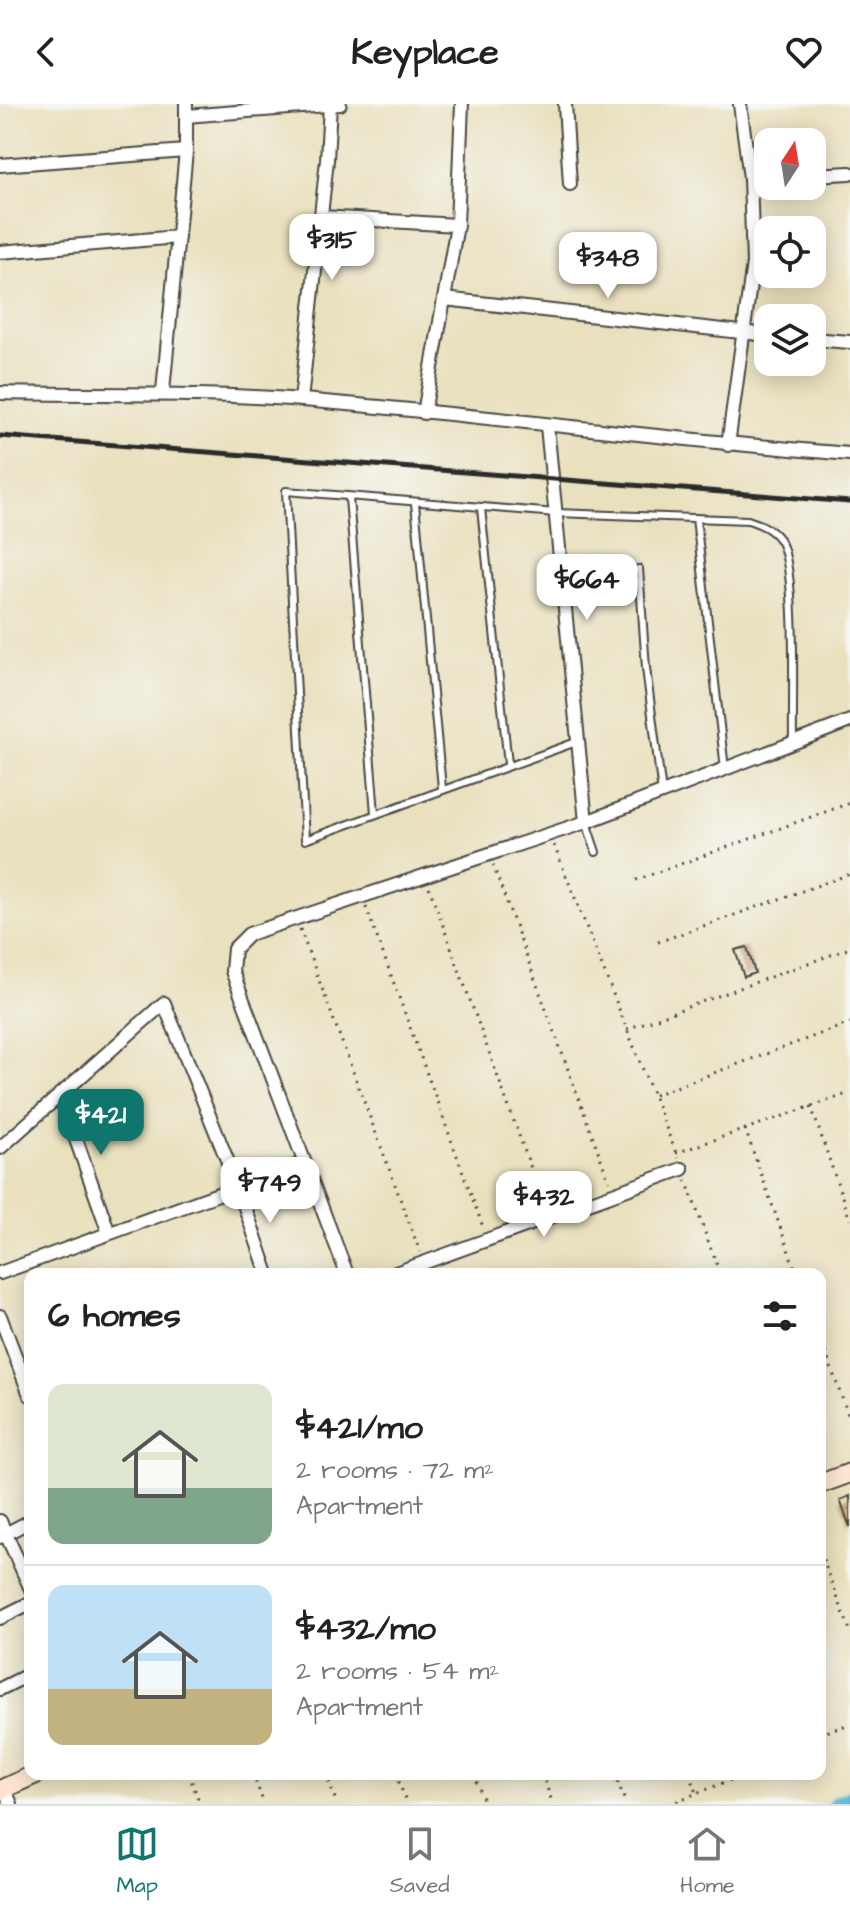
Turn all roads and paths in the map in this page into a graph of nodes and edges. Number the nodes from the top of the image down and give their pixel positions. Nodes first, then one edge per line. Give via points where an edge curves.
1 (462, 104) edge
2 (565, 104) edge
3 (740, 104) edge
4 (333, 105) edge
5 (186, 110) edge
6 (186, 151) junction
7 (0, 165) edge
8 (850, 173) edge
9 (826, 174) edge
10 (750, 178) junction
11 (754, 178) edge
12 (570, 184) dead end
13 (321, 217) junction
14 (457, 225) junction
15 (178, 237) junction
16 (0, 252) edge
17 (444, 299) junction
18 (743, 333) junction
19 (754, 334) edge
20 (826, 340) edge
21 (850, 342) edge
22 (163, 391) junction
23 (0, 393) edge
24 (301, 400) junction
25 (424, 413) junction
26 (547, 426) junction
27 (728, 445) junction
28 (850, 454) edge
29 (349, 498) junction
30 (415, 503) junction
31 (481, 508) junction
32 (556, 513) junction
33 (696, 518) junction
34 (633, 570) dead end
35 (850, 721) edge
36 (579, 741) junction
37 (793, 742) junction
38 (508, 764) junction
39 (725, 769) junction
40 (442, 788) junction
41 (662, 793) junction
42 (850, 803) edge
43 (375, 813) junction
44 (586, 822) junction
45 (550, 834) junction
46 (596, 852) dead end
47 (488, 854) junction
48 (850, 874) edge
49 (425, 876) junction
50 (636, 880) dead end
51 (362, 896) junction
52 (296, 918) junction
53 (658, 942) dead end
54 (850, 948) edge
55 (850, 1023) edge
56 (627, 1029) junction
57 (850, 1093) edge
58 (60, 1094) junction
59 (653, 1095) junction
60 (811, 1106) junction
61 (745, 1129) junction
62 (0, 1148) edge
63 (676, 1153) junction
64 (304, 1163) junction
65 (682, 1169) junction
66 (238, 1187) junction
67 (613, 1194) junction
68 (549, 1218) junction
69 (850, 1220) edge
70 (109, 1233) junction
71 (488, 1241) junction
72 (424, 1264) junction
73 (266, 1268) edge
74 (345, 1268) edge
75 (412, 1268) edge
76 (718, 1268) edge
77 (795, 1268) edge
78 (0, 1273) edge
79 (0, 1316) edge
80 (826, 1354) edge
81 (24, 1379) edge
82 (850, 1420) edge
83 (850, 1473) edge
84 (826, 1482) edge
85 (0, 1521) edge
86 (24, 1524) edge
87 (3, 1535) edge
88 (826, 1568) edge
89 (24, 1575) edge
90 (24, 1606) edge
91 (0, 1618) edge
92 (850, 1630) edge
93 (24, 1677) edge
94 (0, 1689) edge
95 (850, 1724) edge
96 (826, 1732) edge
97 (27, 1780) edge
98 (191, 1780) edge
99 (255, 1780) edge
100 (328, 1780) edge
101 (398, 1780) edge
102 (476, 1780) edge
103 (544, 1780) edge
104 (617, 1780) edge
105 (693, 1780) edge
106 (731, 1780) edge
107 (698, 1793) junction
108 (5, 1794) edge
109 (200, 1804) edge
110 (264, 1804) edge
111 (337, 1804) edge
112 (407, 1804) edge
113 (485, 1804) edge
114 (553, 1804) edge
115 (626, 1804) edge
116 (669, 1804) edge

1 - 14 street
2 - 12 street
3 - 10 street
4 - 5 street
4 - 13 street
5 - 6 street
6 - 7 street
6 - 15 street
8 - 9 street
10 - 11 street
10 - 18 street via 753,263
13 - 14 street
13 - 24 street
14 - 17 street
15 - 16 street
15 - 22 street
17 - 18 street
17 - 25 street
18 - 19 street
18 - 27 street
20 - 21 street
22 - 23 street
22 - 24 street
24 - 25 street
25 - 26 street
26 - 27 street
26 - 32 street
27 - 28 street
29 - 30 lane
29 - 43 lane
29 - 43 lane via 286,491 305,840
30 - 31 lane
30 - 40 lane
31 - 32 lane
31 - 38 lane
32 - 33 lane
32 - 36 street
33 - 37 lane via 748,520 766,526 780,540 789,574
33 - 39 lane
34 - 41 lane via 639,569
35 - 37 street
36 - 38 lane
36 - 44 street
37 - 39 street
38 - 40 lane
39 - 41 street
40 - 43 lane
41 - 44 street
42 - 50 path
44 - 45 street
44 - 46 lane
45 - 47 street
45 - 56 path
47 - 49 street
47 - 67 path
48 - 53 path
49 - 51 street
49 - 68 path
51 - 52 street
51 - 71 path
52 - 64 street via 249,934 234,949 232,971
52 - 72 path
54 - 56 path
55 - 59 path
56 - 59 path
57 - 60 path
58 - 62 street
58 - 66 street via 164,1003
58 - 70 street
59 - 63 path
60 - 61 path
60 - 69 path
61 - 63 path
61 - 77 path
63 - 65 path
64 - 66 street
64 - 74 street
65 - 67 street
65 - 76 path
66 - 70 street
66 - 73 street
67 - 68 street
68 - 71 street
70 - 78 street
71 - 72 street
72 - 75 street
79 - 81 street
80 - 82 path
83 - 84 street
85 - 87 street
86 - 87 street
87 - 89 street
88 - 92 path
90 - 91 street
93 - 94 street
95 - 96 path
97 - 108 street
98 - 109 path
99 - 110 path
100 - 111 path
101 - 112 path
102 - 113 path
103 - 114 path
104 - 115 path
105 - 107 path
106 - 107 path
107 - 116 path

